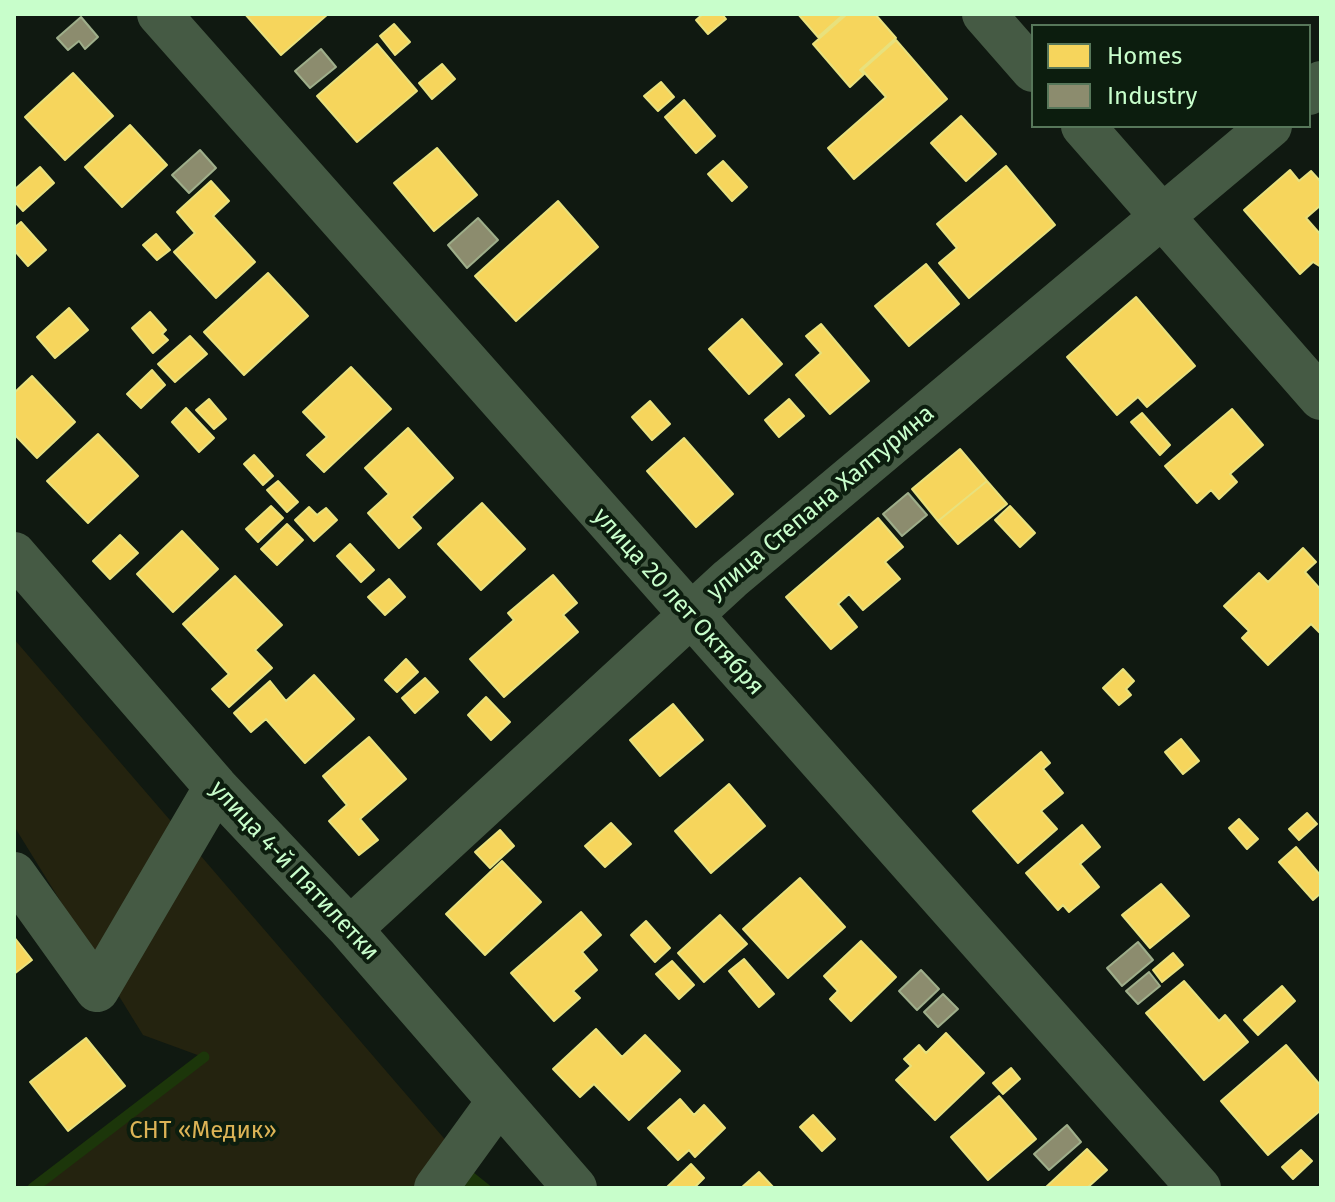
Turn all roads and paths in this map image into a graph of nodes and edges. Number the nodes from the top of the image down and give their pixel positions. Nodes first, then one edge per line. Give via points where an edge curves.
1 (159, 14) edge
2 (984, 14) edge
3 (1031, 68) edge
4 (1085, 128) edge
5 (1268, 128) edge
6 (1163, 217) junction
7 (1321, 398) edge
8 (14, 554) edge
9 (690, 615) junction
10 (216, 787) junction
11 (14, 874) edge
12 (350, 929) junction
13 (499, 1101) junction
14 (436, 1188) edge
15 (575, 1188) edge
16 (1199, 1188) edge

1 - 9 street, улица 20 лет Октября
2 - 3 street
4 - 6 street
5 - 6 street, улица Степана Халтурина
6 - 7 street
6 - 9 street, улица Степана Халтурина
8 - 10 street, улица 4-й Пятилетки
9 - 12 street, улица Степана Халтурина
9 - 16 street, улица 20 лет Октября
10 - 11 street via 97,990
10 - 12 street, улица 4-й Пятилетки
12 - 13 street, улица 4-й Пятилетки
13 - 14 street
13 - 15 street, улица 4-й Пятилетки

